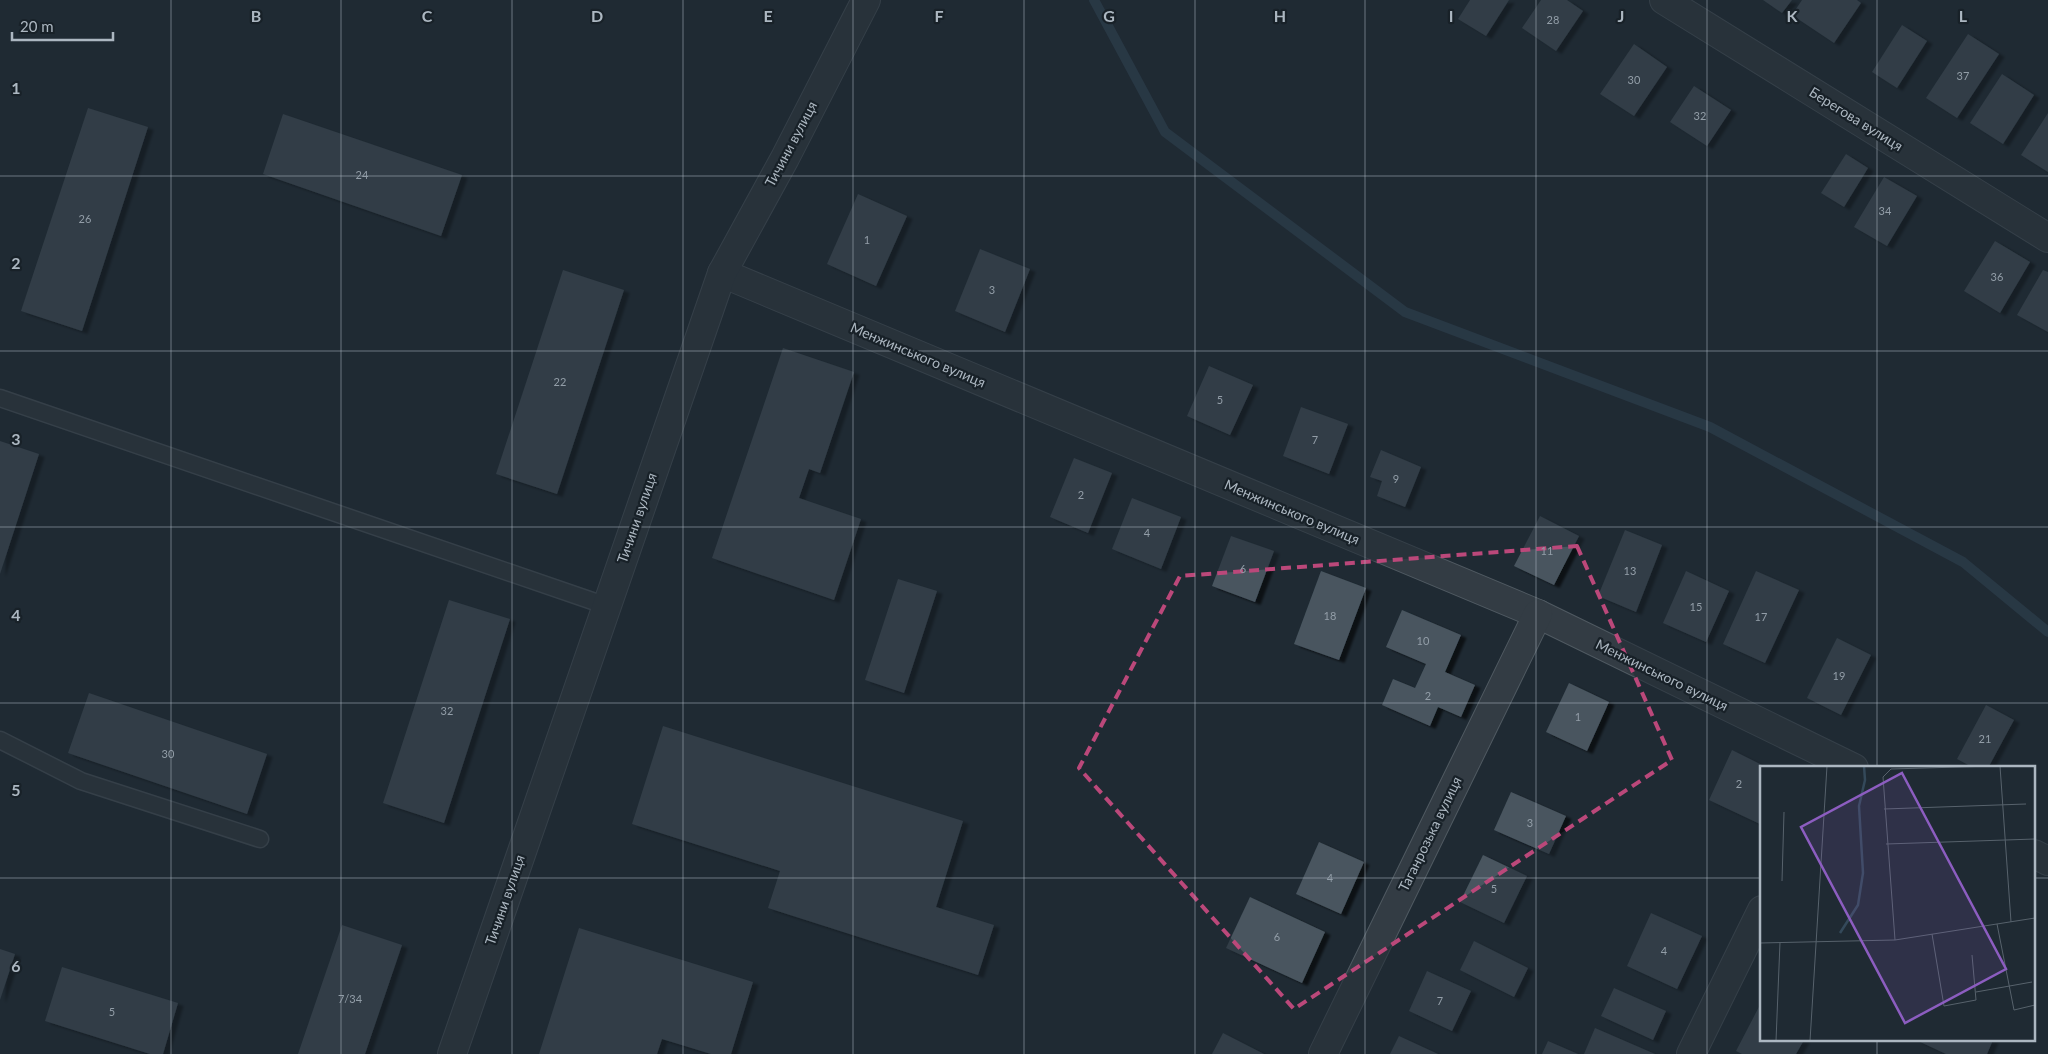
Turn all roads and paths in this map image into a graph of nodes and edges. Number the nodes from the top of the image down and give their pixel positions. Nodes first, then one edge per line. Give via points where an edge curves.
1 (866, 0) edge
2 (1664, 0) edge
3 (2048, 238) edge
4 (722, 273) junction
5 (0, 398) edge
6 (606, 606) junction
7 (1538, 614) junction
8 (0, 740) edge
9 (1841, 765) edge
10 (260, 839) dead end
11 (2036, 855) edge
12 (2048, 861) edge
13 (1760, 914) edge
14 (452, 1054) edge
15 (1323, 1054) edge
16 (1691, 1054) edge

1 - 4 street, Тичини вулиця
2 - 3 street, Берегова вулиця
4 - 6 street, Тичини вулиця
4 - 7 street, Менжинського вулиця
5 - 6 lane
6 - 14 street, Тичини вулиця
7 - 9 street, Менжинського вулиця
7 - 15 street, Таганрозька вулиця
8 - 10 lane via 81,781
11 - 12 street
13 - 16 street

